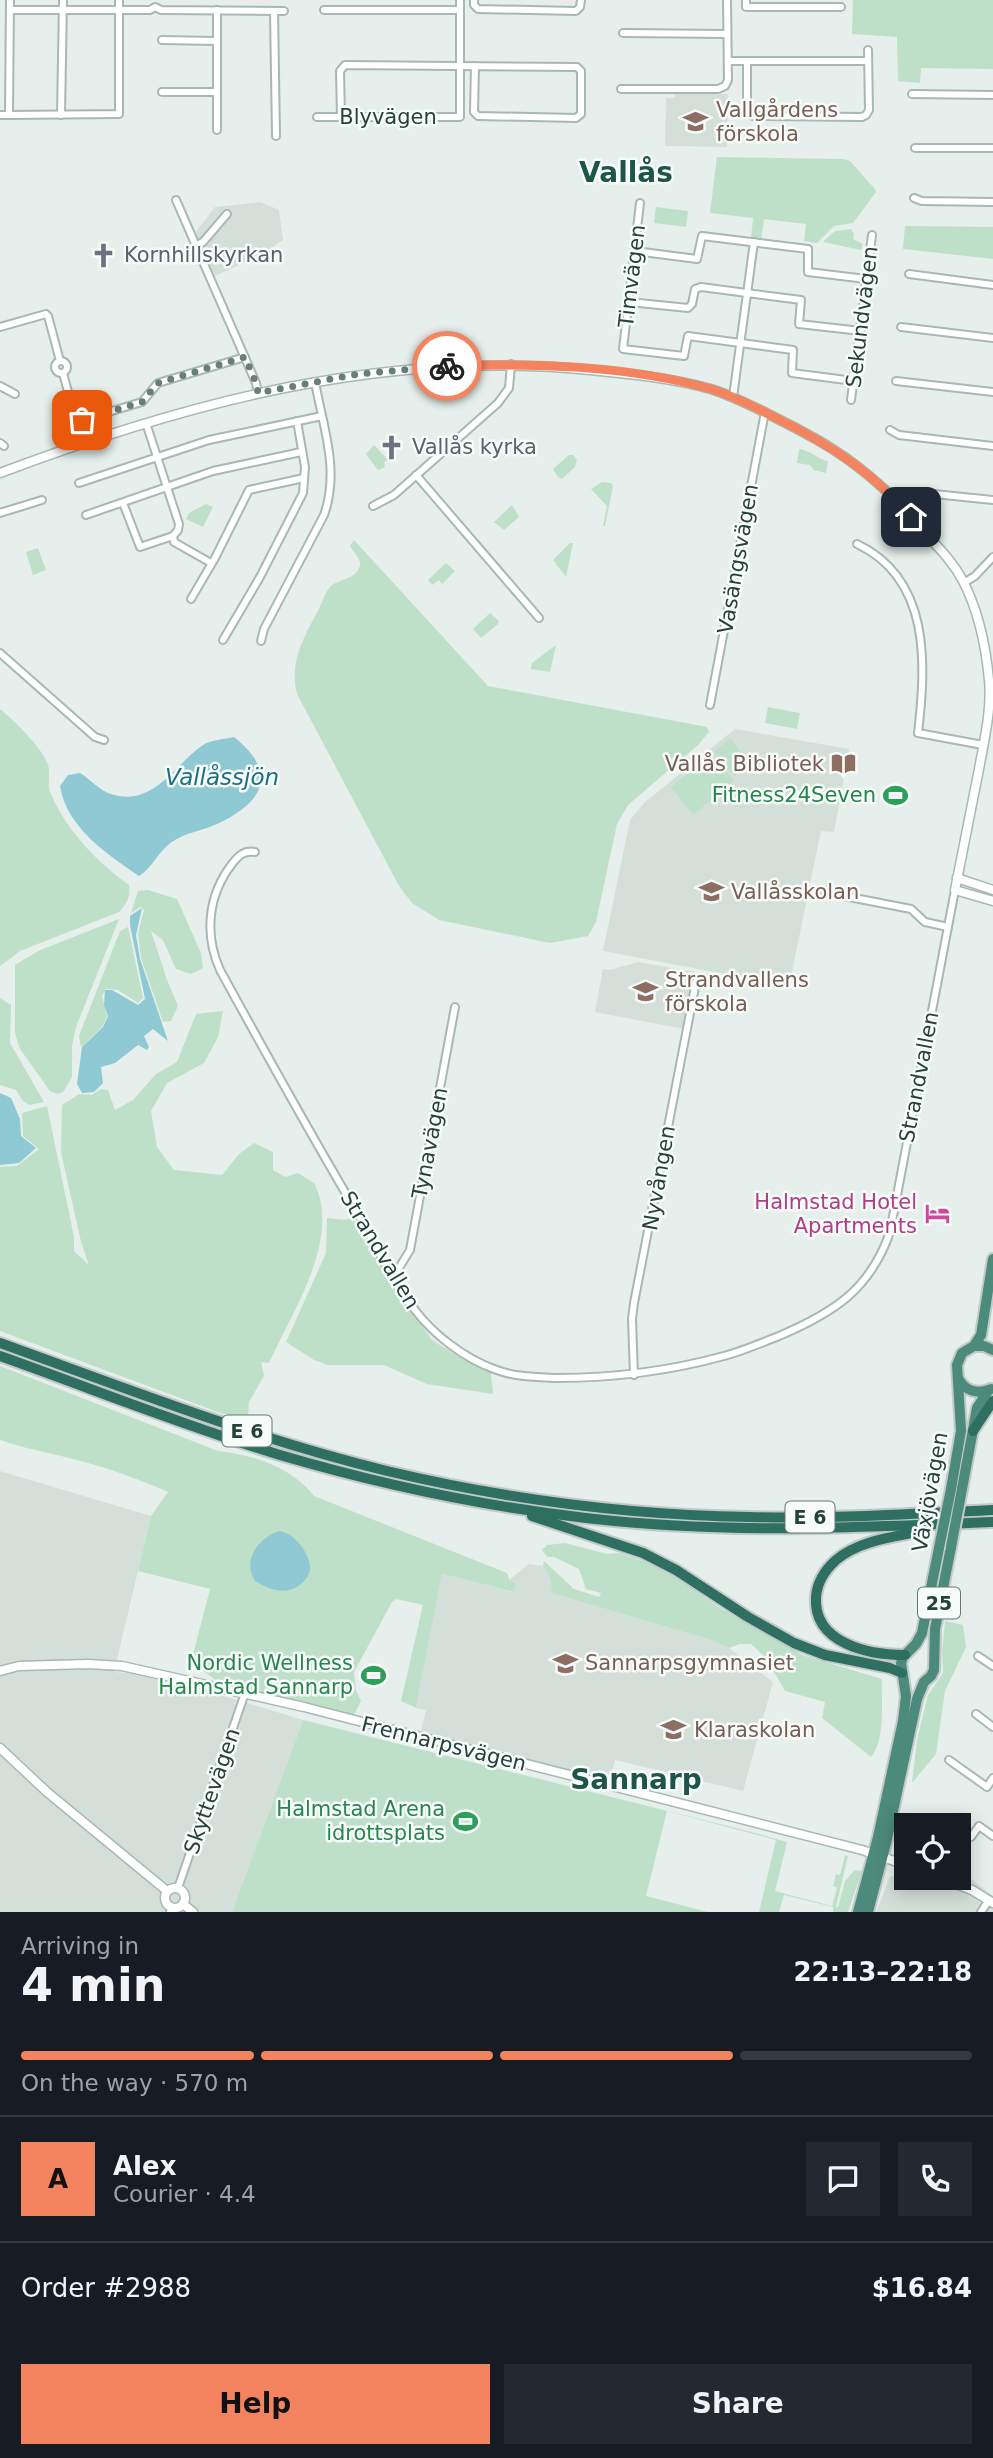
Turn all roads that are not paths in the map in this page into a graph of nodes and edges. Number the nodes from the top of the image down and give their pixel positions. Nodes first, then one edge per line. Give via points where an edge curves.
1 (10, 0) edge
2 (63, 0) edge
3 (119, 0) edge
4 (190, 0) edge
5 (249, 0) edge
6 (341, 0) edge
7 (460, 0) edge
8 (474, 0) edge
9 (580, 0) edge
10 (726, 0) edge
11 (746, 0) edge
12 (155, 3) edge
13 (825, 3) edge
14 (841, 7) dead end
15 (10, 10) junction
16 (63, 10) junction
17 (119, 10) junction
18 (190, 10) junction
19 (217, 10) junction
20 (249, 10) junction
21 (324, 10) dead end
22 (342, 10) junction
23 (460, 10) junction
24 (274, 11) junction
25 (284, 11) dead end
26 (623, 33) dead end
27 (726, 34) junction
28 (162, 40) dead end
29 (216, 41) junction
30 (868, 50) dead end
31 (727, 61) junction
32 (868, 61) junction
33 (747, 62) junction
34 (460, 66) junction
35 (475, 66) junction
36 (621, 89) dead end
37 (162, 92) dead end
38 (216, 92) junction
39 (912, 94) dead end
40 (993, 95) edge
41 (0, 115) edge
42 (9, 115) junction
43 (61, 115) junction
44 (317, 117) dead end
45 (341, 117) junction
46 (217, 130) dead end
47 (276, 136) dead end
48 (915, 148) dead end
49 (993, 148) edge
50 (914, 198) dead end
51 (176, 200) dead end
52 (993, 202) edge
53 (640, 203) dead end
54 (227, 214) dead end
55 (872, 235) dead end
56 (754, 242) junction
57 (197, 245) junction
58 (635, 251) junction
59 (909, 274) dead end
60 (866, 279) junction
61 (993, 285) edge
62 (747, 293) junction
63 (629, 302) junction
64 (0, 327) edge
65 (901, 327) dead end
66 (861, 331) junction
67 (993, 338) edge
68 (741, 343) junction
69 (245, 357) junction
70 (511, 363) junction
71 (896, 380) dead end
72 (854, 381) junction
73 (315, 382) junction
74 (0, 386) edge
75 (258, 393) junction
76 (993, 393) edge
77 (15, 394) dead end
78 (733, 397) junction
79 (851, 400) dead end
80 (765, 412) junction
81 (322, 416) junction
82 (296, 421) junction
83 (146, 423) junction
84 (890, 430) dead end
85 (993, 446) edge
86 (301, 452) junction
87 (158, 457) junction
88 (0, 473) edge
89 (416, 475) junction
90 (304, 478) junction
91 (79, 483) dead end
92 (166, 486) junction
93 (934, 494) dead end
94 (42, 500) dead end
95 (993, 500) edge
96 (123, 503) junction
97 (373, 506) dead end
98 (0, 513) edge
99 (86, 515) dead end
100 (173, 539) junction
101 (858, 544) dead end
102 (993, 557) edge
103 (211, 563) junction
104 (964, 583) junction
105 (191, 599) dead end
106 (540, 618) dead end
107 (223, 640) dead end
108 (261, 641) dead end
109 (0, 653) edge
110 (710, 705) dead end
111 (104, 740) dead end
112 (983, 745) junction
113 (255, 852) dead end
114 (957, 878) junction
115 (823, 890) dead end
116 (955, 890) junction
117 (993, 890) edge
118 (993, 901) edge
119 (948, 927) junction
120 (696, 982) dead end
121 (455, 1007) dead end
122 (993, 1259) edge
123 (391, 1272) junction
124 (0, 1343) edge
125 (974, 1346) junction
126 (993, 1350) edge
127 (0, 1356) edge
128 (634, 1375) junction
129 (958, 1378) junction
130 (991, 1393) edge
131 (957, 1489) junction
132 (993, 1503) edge
133 (499, 1506) junction
134 (993, 1510) edge
135 (952, 1512) junction
136 (993, 1522) edge
137 (959, 1524) junction
138 (945, 1548) junction
139 (908, 1653) junction
140 (978, 1656) dead end
141 (933, 1660) junction
142 (993, 1666) edge
143 (0, 1671) edge
144 (903, 1675) junction
145 (923, 1682) junction
146 (245, 1693) junction
147 (976, 1714) dead end
148 (993, 1727) edge
149 (0, 1748) edge
150 (949, 1760) dead end
151 (993, 1778) edge
152 (993, 1836) edge
153 (971, 1837) edge
154 (879, 1855) junction
155 (894, 1861) edge
156 (178, 1888) junction
157 (968, 1890) edge
158 (167, 1891) junction
159 (992, 1900) edge
160 (183, 1904) junction
161 (171, 1910) edge
162 (193, 1912) edge
163 (858, 1912) edge
164 (868, 1912) edge
165 (981, 1912) edge

1 - 15 street
2 - 16 street
3 - 17 street
4 - 18 street
5 - 20 street
6 - 22 street
7 - 23 street
8 - 9 street via 478,9 576,11
10 - 27 street
11 - 13 street via 746,7
12 - 17 street via 150,10
12 - 18 street via 161,10
13 - 14 street
15 - 16 street
15 - 42 street
16 - 17 street
16 - 43 street
17 - 43 street via 120,114
18 - 19 street
19 - 20 street
19 - 29 street
20 - 24 street
21 - 22 street
22 - 23 street
23 - 34 street
24 - 25 street
24 - 47 street
26 - 27 street
27 - 31 street
28 - 29 street
29 - 38 street
30 - 32 street
31 - 33 street
31 - 36 street via 728,80 718,89
32 - 33 street
32 - 33 street via 866,115 753,116 747,112
34 - 35 street
34 - 45 street via 345,65 340,71
34 - 45 street, Blyvägen via 460,117
35 - 35 street via 580,68 581,114 576,118 478,117 474,112
37 - 38 street
38 - 46 street
39 - 40 street
41 - 42 street
42 - 43 street
44 - 45 street, Blyvägen
48 - 49 street
50 - 52 street
51 - 57 street
53 - 58 street, Timvägen
54 - 57 street
55 - 60 street, Sekundvägen
56 - 58 street via 702,236 696,259
56 - 60 street via 808,249 808,272
56 - 62 street
57 - 69 street
58 - 63 street, Timvägen
59 - 61 street
60 - 66 street, Sekundvägen
62 - 63 street via 698,288 688,308
62 - 66 street via 801,300 799,324
62 - 68 street
63 - 68 street, Timvägen via 623,349 684,356 688,336
64 - 69 street via 46,314 60,361 55,370 63,373 77,419 82,420 142,402 158,383
65 - 67 street
66 - 72 street, Sekundvägen
68 - 72 street via 793,351 792,373
68 - 78 street
69 - 75 street
70 - 73 street via 425,367
70 - 78 street via 654,376
70 - 89 street via 509,388 503,398
71 - 76 street
72 - 79 street, Sekundvägen
73 - 75 street
73 - 81 street
74 - 77 street
75 - 83 street
78 - 80 street
80 - 104 street via 836,449 865,471 896,499
80 - 110 street, Vasängsvägen
81 - 82 street
81 - 108 street via 332,464 329,500
82 - 86 street
82 - 87 street via 209,440
83 - 87 street
83 - 88 street
84 - 85 street via 899,435
86 - 90 street
86 - 92 street
87 - 91 street
87 - 92 street
89 - 97 street
89 - 106 street
90 - 103 street via 249,491
90 - 107 street via 303,493 289,522
92 - 96 street
92 - 100 street via 179,524
93 - 95 street
94 - 98 street
96 - 99 street
96 - 100 street via 140,547
100 - 103 street
101 - 112 street via 899,576 912,601 924,678 918,733
102 - 104 street
103 - 105 street
104 - 112 street via 985,649 990,683
109 - 111 street
112 - 114 street
113 - 123 street, Strandvallen via 244,852 236,859 217,888 210,934 216,961
114 - 116 street
114 - 117 street
115 - 119 street via 911,909 925,922
116 - 118 street
116 - 119 street, Strandvallen
119 - 128 street, Strandvallen via 890,1232 872,1271 839,1306 786,1333 730,1354
120 - 128 street, Nyvången via 634,1303
121 - 123 street, Tynavägen via 410,1250
122 - 125 highway, Växjövägen via 981,1335
123 - 128 street, Strandvallen via 415,1310 438,1334 496,1370 530,1377
124 - 135 highway, E 6 via 282,1442 388,1471 502,1493 587,1506 709,1516
125 - 126 highway
125 - 129 highway, Växjövägen via 958,1359
127 - 133 highway, E 6 via 278,1454 385,1483
129 - 130 highway via 972,1391
129 - 131 highway, Växjövägen
130 - 131 highway, Växjövägen via 973,1431
131 - 138 highway, Växjövägen, bridge
132 - 135 highway
133 - 137 highway, E 6 via 709,1528 824,1530
133 - 144 highway via 643,1553 794,1643
134 - 135 highway, E 6
136 - 137 highway, E 6
137 - 139 highway via 854,1549 836,1560 820,1581 817,1612 830,1634 855,1648
138 - 139 highway, Växjövägen via 919,1639
138 - 141 highway, Växjövägen / 25
139 - 141 highway via 924,1651
139 - 144 highway, Växjövägen via 901,1663
140 - 142 street
141 - 145 highway, Växjövägen via 933,1673
143 - 146 street, Frennarpsvägen via 19,1666 122,1666
144 - 145 highway via 911,1682
144 - 154 highway, Växjövägen via 903,1721
145 - 154 highway, Växjövägen
146 - 154 street, Frennarpsvägen
146 - 156 street, Skyttevägen
147 - 148 street
149 - 158 street
150 - 151 street via 987,1787
152 - 153 street via 979,1826
154 - 155 street, Frennarpsvägen
154 - 163 highway, Växjövägen
154 - 164 highway, Växjövägen
156 - 158 street
156 - 160 street via 185,1895
157 - 159 street
158 - 161 street via 165,1901
159 - 165 street
160 - 161 street
160 - 162 street

